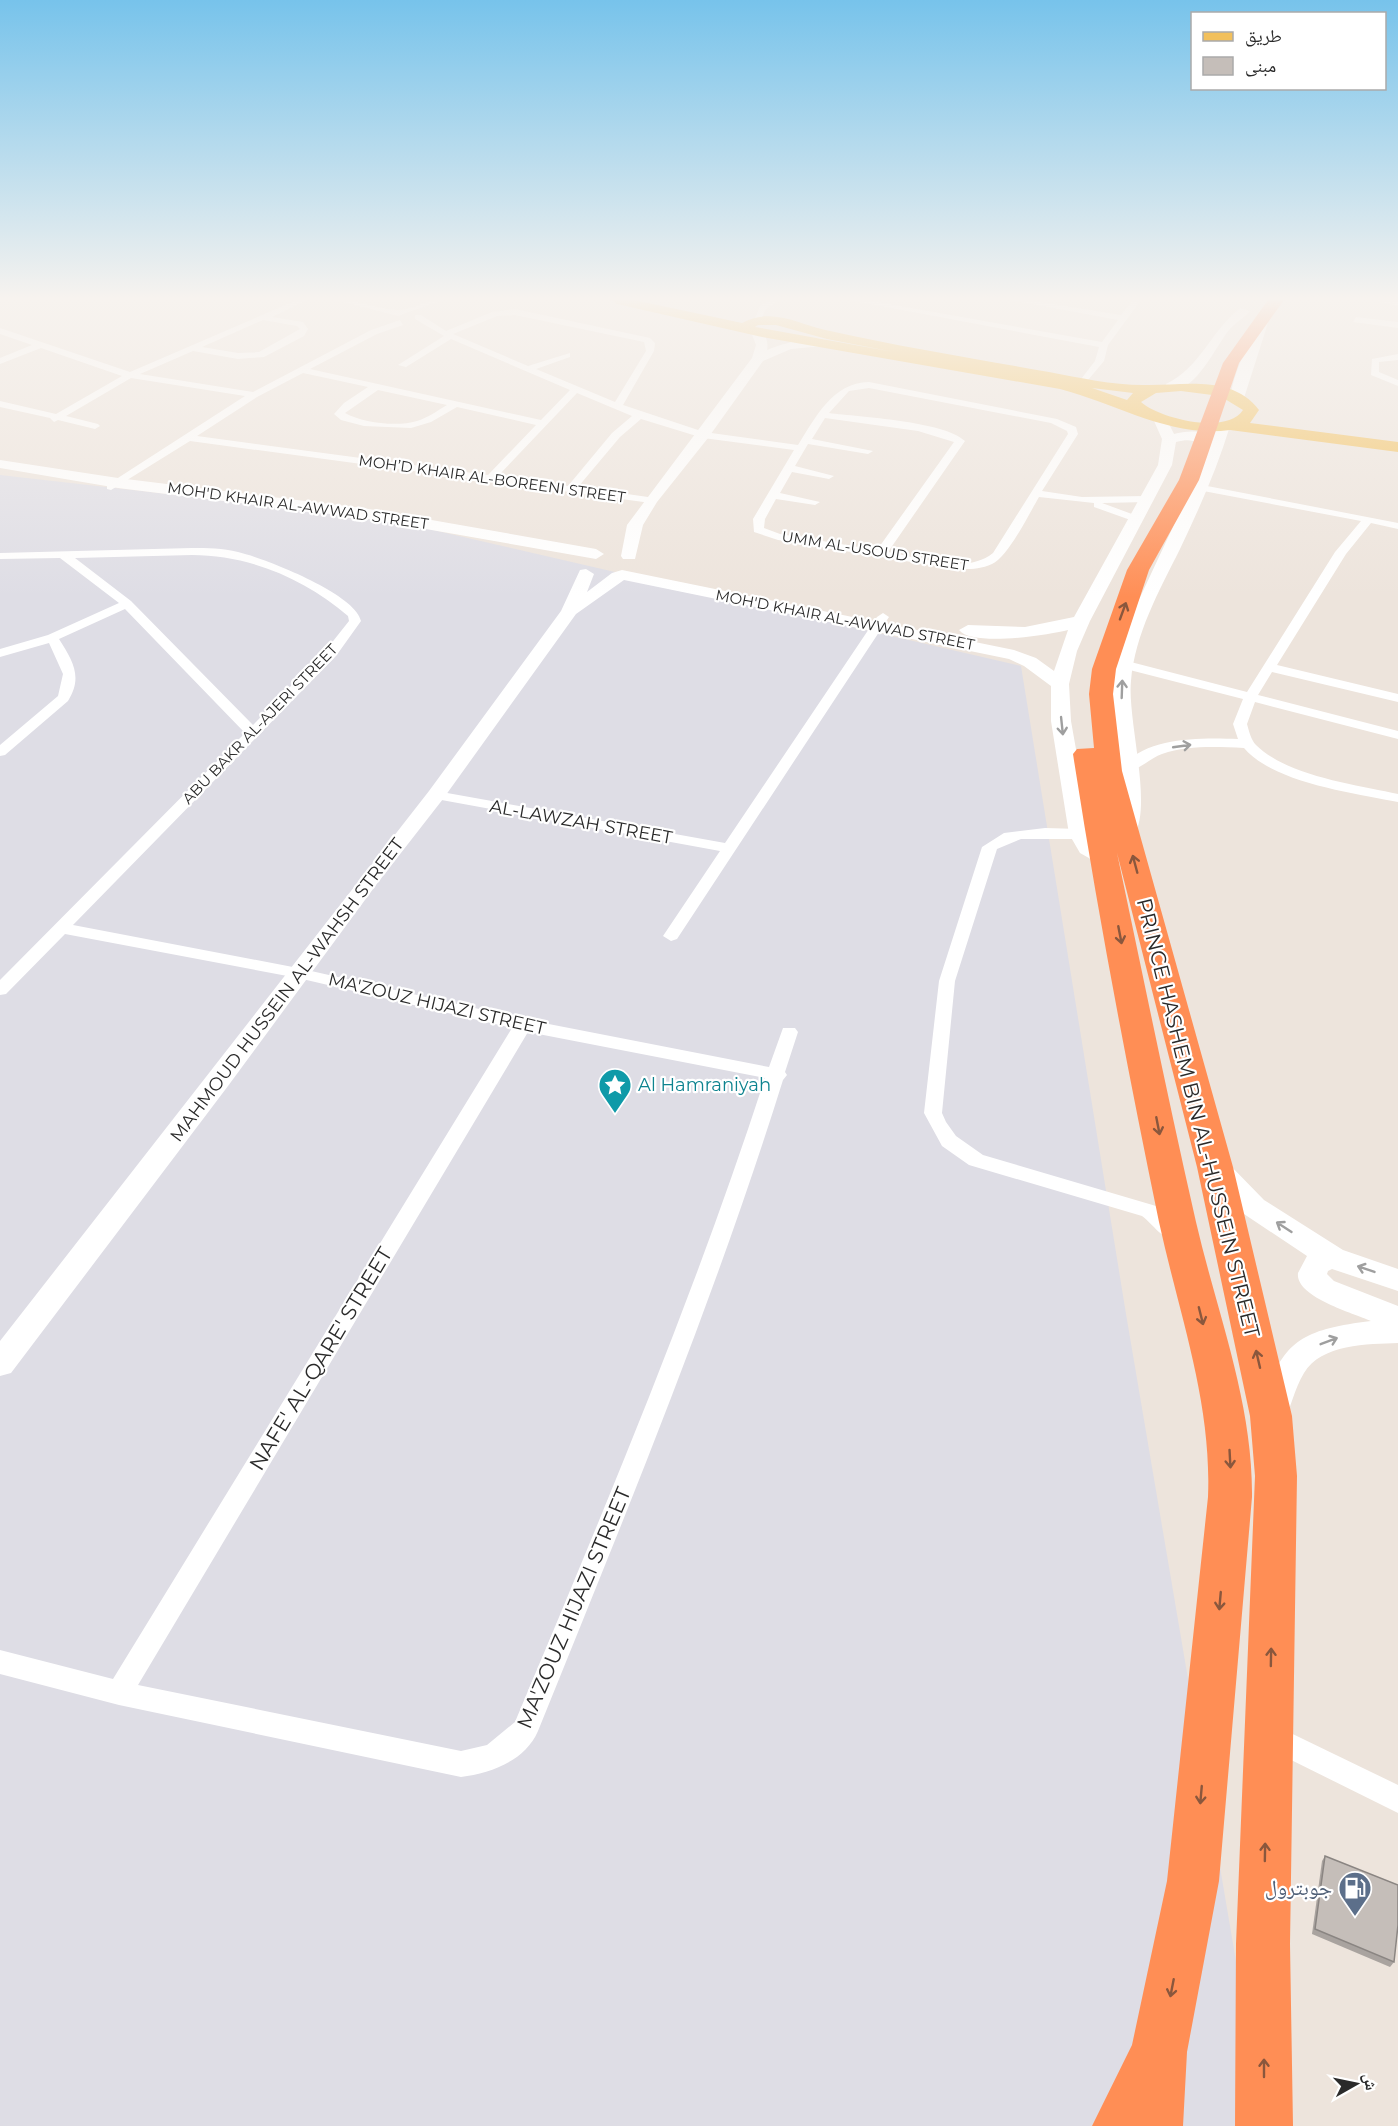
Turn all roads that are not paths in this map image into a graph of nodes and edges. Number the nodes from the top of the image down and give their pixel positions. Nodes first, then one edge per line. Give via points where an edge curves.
1 (88, 399) edge
2 (248, 399) edge
3 (356, 399) edge
4 (434, 399) edge
5 (565, 399) edge
6 (601, 399) edge
7 (622, 399) edge
8 (729, 399) edge
9 (834, 399) edge
10 (941, 399) edge
11 (1120, 399) edge
12 (1135, 399) edge
13 (1218, 399) edge
14 (1239, 399) edge
15 (0, 404) edge
16 (455, 404) junction
17 (618, 406) junction
18 (1138, 410) junction
19 (1251, 410) junction
20 (639, 415) junction
21 (824, 416) junction
22 (54, 419) junction
23 (1161, 421) junction
24 (541, 423) junction
25 (95, 426) dead end
26 (1225, 426) junction
27 (1299, 427) junction
28 (1274, 430) junction
29 (704, 435) junction
30 (190, 438) junction
31 (1398, 438) edge
32 (1169, 439) junction
33 (803, 444) junction
34 (1217, 447) junction
35 (1398, 447) edge
36 (868, 451) dead end
37 (0, 464) edge
38 (789, 468) junction
39 (0, 471) edge
40 (829, 476) dead end
41 (489, 480) junction
42 (1188, 482) junction
43 (114, 485) junction
44 (570, 490) junction
45 (1037, 494) junction
46 (774, 495) junction
47 (1147, 499) junction
48 (651, 500) junction
49 (1082, 500) junction
50 (815, 502) dead end
51 (1136, 519) junction
52 (1368, 519) junction
53 (635, 525) junction
54 (1398, 526) edge
55 (607, 546) junction
56 (881, 553) junction
57 (63, 555) junction
58 (0, 556) edge
59 (632, 559) junction
60 (581, 570) junction
61 (620, 576) junction
62 (127, 604) junction
63 (569, 612) junction
64 (880, 621) junction
65 (1081, 621) junction
66 (1023, 633) junction
67 (52, 638) junction
68 (0, 653) edge
69 (1014, 655) junction
70 (1123, 664) junction
71 (1271, 668) junction
72 (1060, 684) junction
73 (1251, 696) junction
74 (1398, 698) edge
75 (253, 734) junction
76 (1398, 735) edge
77 (1248, 744) junction
78 (0, 752) edge
79 (1129, 767) junction
80 (436, 795) junction
81 (1398, 798) edge
82 (1126, 830) junction
83 (1080, 834) junction
84 (727, 848) junction
85 (1104, 857) junction
86 (61, 928) junction
87 (671, 936) dead end
88 (298, 973) junction
89 (0, 990) edge
90 (523, 1024) junction
91 (789, 1032) dead end
92 (777, 1075) junction
93 (1215, 1167) junction
94 (1171, 1190) junction
95 (1131, 1205) junction
96 (1185, 1254) junction
97 (1333, 1258) junction
98 (1398, 1280) edge
99 (1398, 1319) edge
100 (1398, 1331) edge
101 (0, 1364) edge
102 (1271, 1416) junction
103 (0, 1662) edge
104 (119, 1693) junction
105 (1270, 1736) junction
106 (1398, 1799) edge
107 (1160, 2052) junction
108 (1121, 2126) edge
109 (1154, 2126) edge
110 (1264, 2126) edge

1 - 22 street
2 - 30 street
3 - 16 street via 339,414 364,422 410,425 426,421
4 - 16 street
5 - 24 street
6 - 17 street
7 - 17 street
8 - 29 street
9 - 21 street, UMM AL-USOUD STREET
10 - 45 street, UMM AL-USOUD STREET via 1062,423 1072,429 1073,434
11 - 18 main road
12 - 18 main road
13 - 42 highway, PRINCE HASHEM BIN AL-HUSSEIN STREET
14 - 19 main road
15 - 22 street
16 - 24 street
17 - 20 street
18 - 23 main road
19 - 26 main road via 1246,419
19 - 27 main road
20 - 29 street
20 - 44 street via 609,443
21 - 33 street, UMM AL-USOUD STREET
21 - 56 street via 932,430 953,435 960,441
22 - 25 street
23 - 26 main road
23 - 32 street
24 - 41 street
26 - 28 main road
26 - 34 street, PRINCE HASHEM BIN AL-HUSSEIN STREET
27 - 28 main road
27 - 31 main road
27 - 35 main road
28 - 34 main road via 1234,436
29 - 33 street
29 - 48 street
30 - 41 street, MOH’D KHAIR AL-BOREENI STREET
30 - 43 street
32 - 34 street via 1186,435 1203,438
32 - 47 street via 1165,465
33 - 36 street
33 - 38 street, UMM AL-USOUD STREET
34 - 42 street, PRINCE HASHEM BIN AL-HUSSEIN STREET
37 - 43 street, MOH'D KHAIR AL-AWWAD STREET
38 - 40 street
38 - 46 street, UMM AL-USOUD STREET
39 - 43 street, MOH'D KHAIR AL-AWWAD STREET
41 - 44 street, MOH’D KHAIR AL-BOREENI STREET
42 - 52 street
42 - 70 street, PRINCE HASHEM BIN AL-HUSSEIN STREET via 1165,560
82 -> 42 highway, PRINCE HASHEM BIN AL-HUSSEIN STREET via 1109,771 1101,694 1104,669 1138,570
42 - 85 highway, PRINCE HASHEM BIN AL-HUSSEIN STREET via 1110,594 1087,662 1083,711 1087,765
43 - 55 street, MOH'D KHAIR AL-AWWAD STREET
43 - 60 street, MOH'D KHAIR AL-AWWAD STREET via 381,520 478,539
44 - 48 street, MOH’D KHAIR AL-BOREENI STREET
45 - 49 street
45 - 56 street, UMM AL-USOUD STREET via 997,555 986,564 954,566
46 - 50 street
46 - 56 street, UMM AL-USOUD STREET via 759,519 757,527 762,532
47 - 49 street
47 - 51 street
48 - 53 street
49 - 51 street
51 - 65 street
52 - 54 street
52 - 71 street via 1341,552
53 - 55 street
53 - 59 street
55 - 59 street, MOH'D KHAIR AL-AWWAD STREET
55 - 60 street via 579,561
57 - 58 street, ABU BAKR AL-AJERI STREET
57 - 62 street
57 - 75 street, ABU BAKR AL-AJERI STREET via 237,555 282,572 350,611 355,621 337,645
59 - 61 street, MAHMOUD HUSSEIN AL-WAHSH STREET via 634,570
59 - 64 street, MOH'D KHAIR AL-AWWAD STREET via 738,590
60 - 61 street, MOH'D KHAIR AL-AWWAD STREET
60 - 63 street, MAHMOUD HUSSEIN AL-WAHSH STREET
61 - 63 street, MAHMOUD HUSSEIN AL-WAHSH STREET
61 - 64 street, MOH'D KHAIR AL-AWWAD STREET
62 - 67 street
62 - 75 street
63 - 80 street, MAHMOUD HUSSEIN AL-WAHSH STREET
64 - 66 street, MOH'D KHAIR AL-AWWAD STREET
64 - 69 street, MOH'D KHAIR AL-AWWAD STREET
64 - 84 street
65 - 66 street, MOH'D KHAIR AL-AWWAD STREET
65 - 72 street
66 - 69 street via 1037,647 1030,653
67 - 68 street
67 - 78 street via 66,661 72,679 70,688
69 - 72 street, MOH'D KHAIR AL-AWWAD STREET
70 - 73 street
79 -> 70 street, PRINCE HASHEM BIN AL-HUSSEIN STREET via 1123,736
71 - 73 street
71 - 74 street
72 -> 83 street via 1061,721
73 - 76 street
73 - 77 street via 1240,724
75 - 86 street, ABU BAKR AL-AJERI STREET
79 -> 77 street via 1140,757 1176,747
77 - 81 street via 1284,766
79 - 82 street, PRINCE HASHEM BIN AL-HUSSEIN STREET via 1130,812
80 - 84 street, AL-LAWZAH STREET
80 - 88 street, MAHMOUD HUSSEIN AL-WAHSH STREET
93 -> 82 highway, PRINCE HASHEM BIN AL-HUSSEIN STREET
83 - 85 street via 1088,848
83 - 95 street via 1020,834 998,840 990,847 947,981 933,1113 940,1132 955,1148 976,1160
84 - 87 street
85 -> 94 highway, PRINCE HASHEM BIN AL-HUSSEIN STREET
86 - 88 street, MA'ZOUZ HIJAZI STREET
86 - 89 street, ABU BAKR AL-AJERI STREET
88 - 90 street, MA'ZOUZ HIJAZI STREET
88 - 101 street, MAHMOUD HUSSEIN AL-WAHSH STREET
90 - 92 street, MA'ZOUZ HIJAZI STREET
90 - 104 street, NAFE' AL-QARE' STREET
91 - 92 street, MA'ZOUZ HIJAZI STREET
92 - 104 street, MA'ZOUZ HIJAZI STREET via 622,1496 525,1731 511,1746 489,1761 461,1764
97 -> 93 street via 1254,1207
102 -> 93 highway, PRINCE HASHEM BIN AL-HUSSEIN STREET
94 - 95 street via 1159,1205
94 - 96 highway, PRINCE HASHEM BIN AL-HUSSEIN STREET
95 - 96 street via 1164,1222
96 -> 107 highway, PRINCE HASHEM BIN AL-HUSSEIN STREET via 1223,1401 1231,1457 1230,1497 1193,1881
98 -> 97 street
97 - 99 street via 1319,1260 1312,1268 1312,1278 1324,1289
102 -> 100 street via 1294,1362 1306,1352 1339,1337
105 -> 102 highway, PRINCE HASHEM BIN AL-HUSSEIN STREET via 1276,1476
103 - 104 street, MA'ZOUZ HIJAZI STREET
105 - 106 street
110 -> 105 highway, PRINCE HASHEM BIN AL-HUSSEIN STREET via 1263,1933
107 - 108 highway
107 - 109 highway, PRINCE HASHEM BIN AL-HUSSEIN STREET

